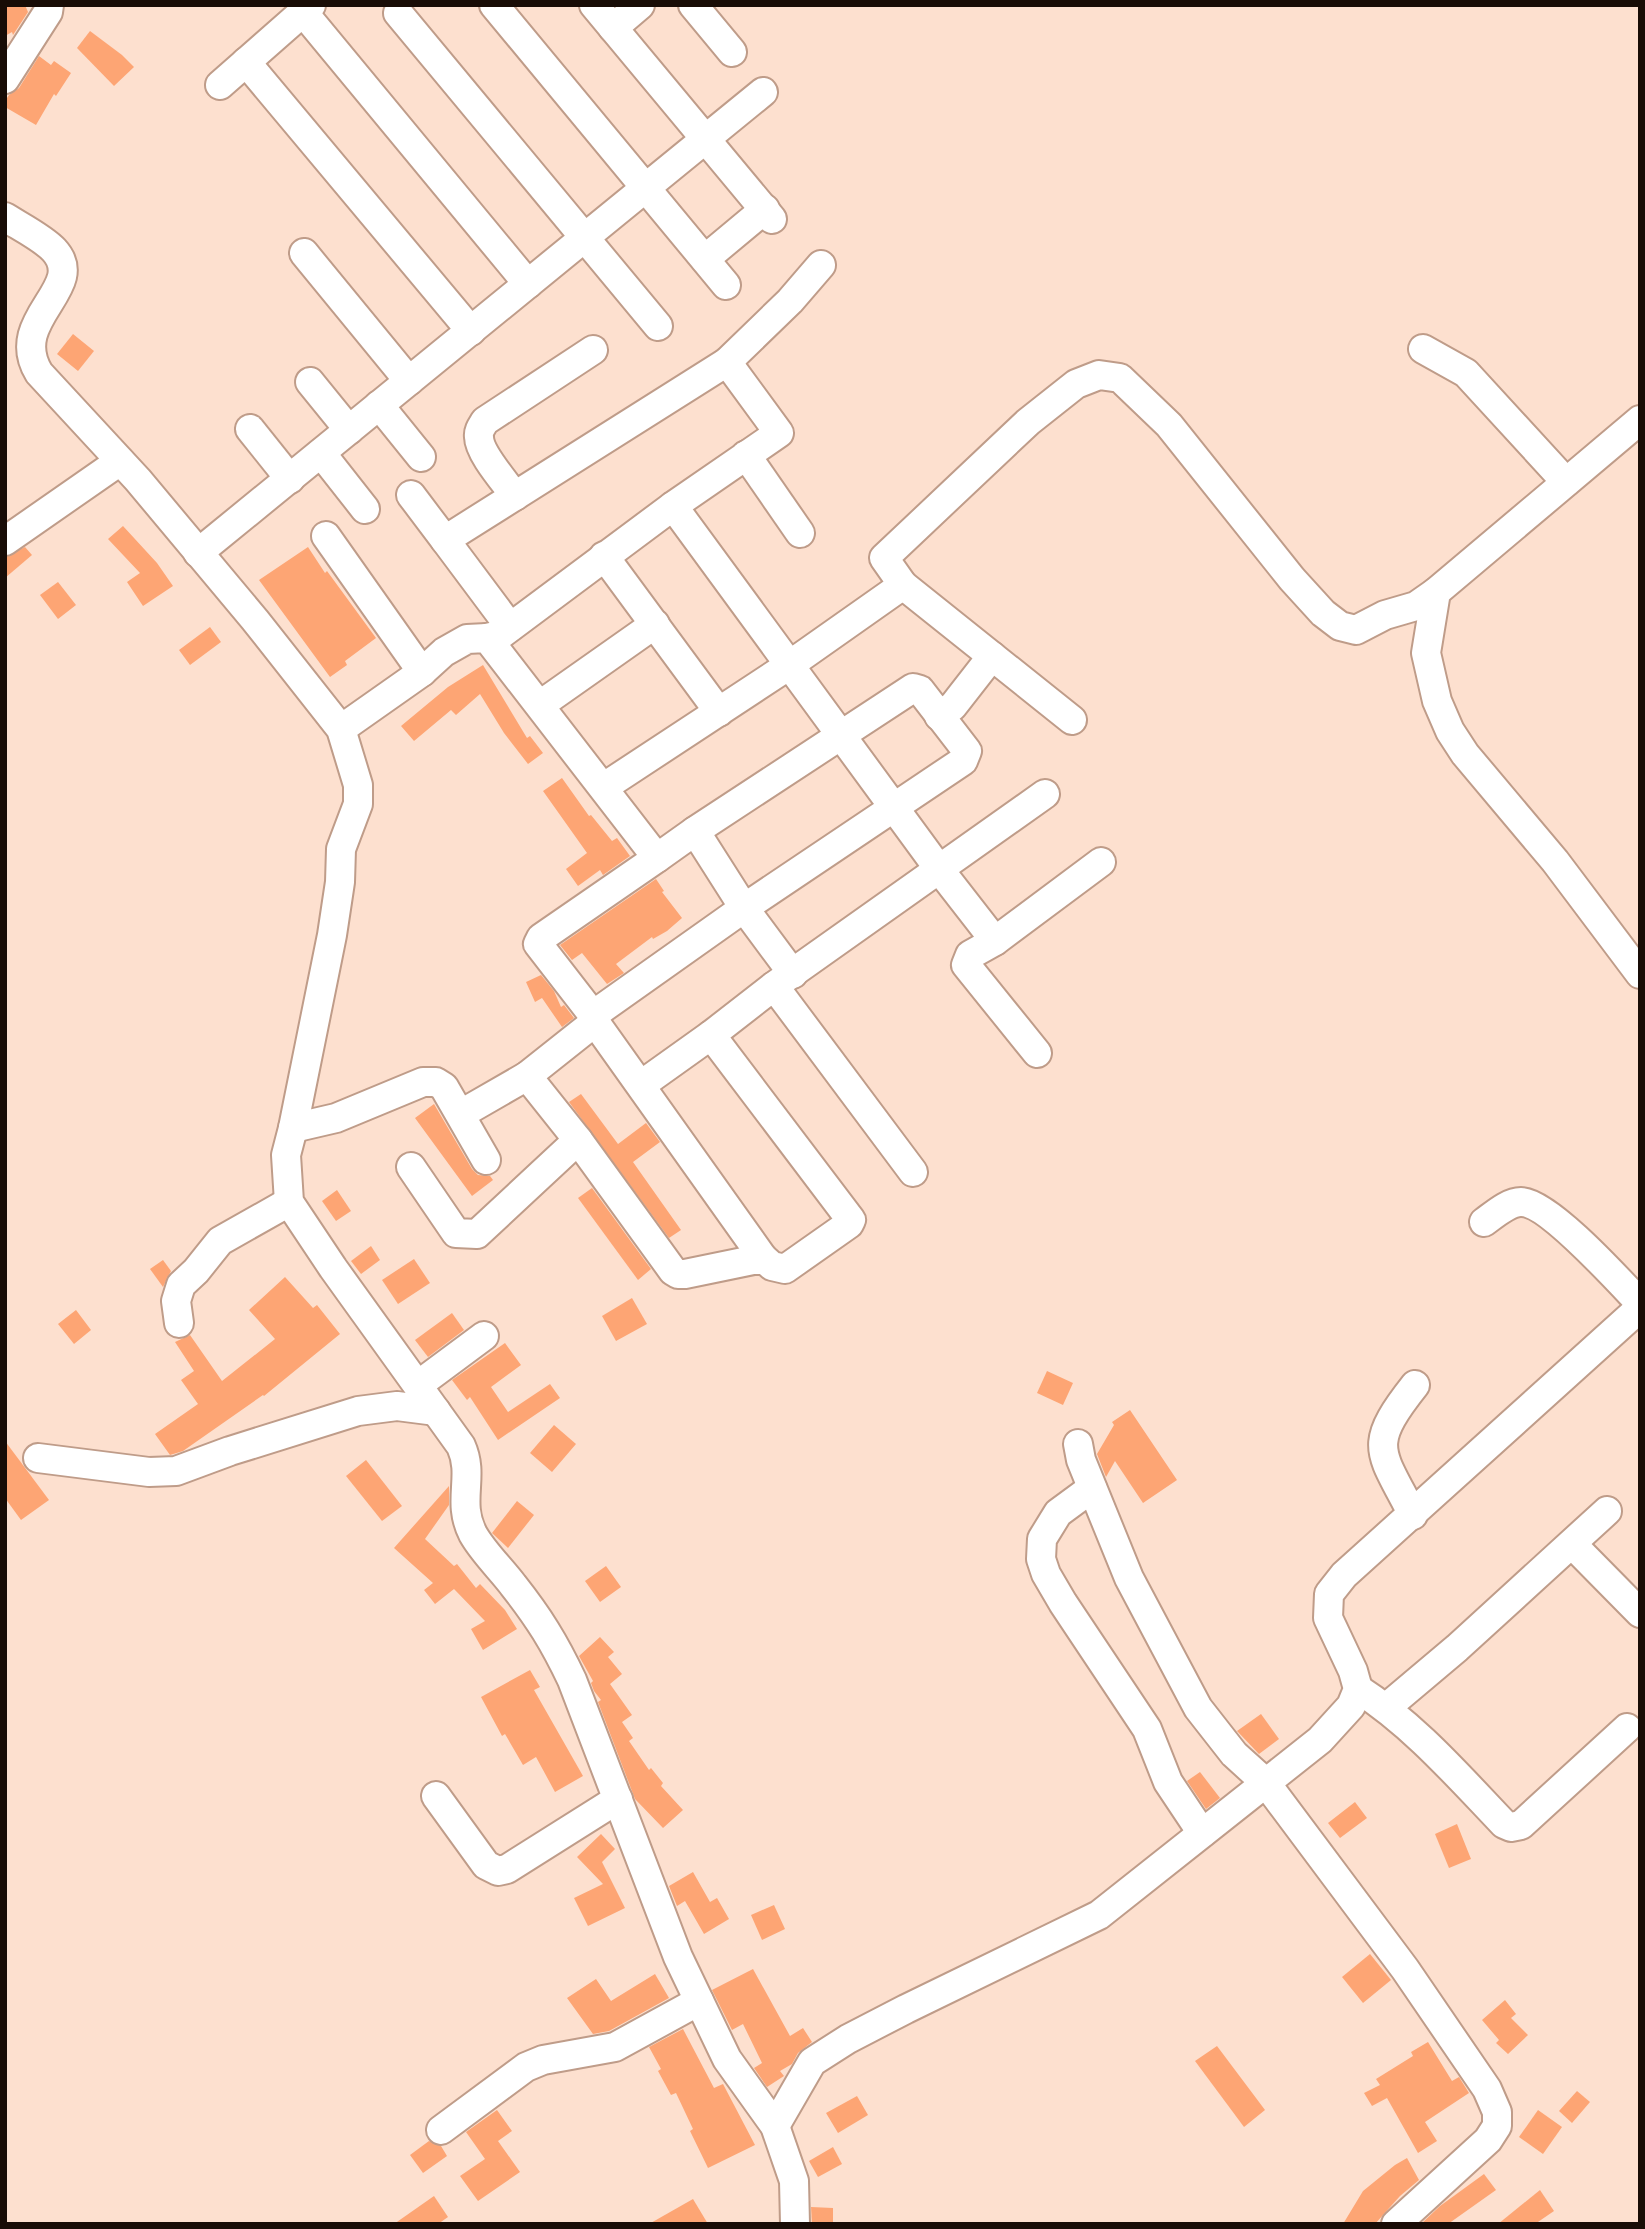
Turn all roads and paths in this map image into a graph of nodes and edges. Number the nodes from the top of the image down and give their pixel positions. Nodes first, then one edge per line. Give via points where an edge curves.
1 (49, 5) edge
2 (494, 5) edge
3 (594, 5) edge
4 (640, 5) edge
5 (693, 5) edge
6 (307, 9) edge
7 (398, 13) dead end
8 (613, 28) junction
9 (732, 52) dead end
10 (246, 62) junction
11 (5, 79) edge
12 (220, 85) dead end
13 (763, 92) dead end
14 (706, 139) junction
15 (646, 188) junction
16 (5, 217) edge
17 (585, 237) junction
18 (304, 253) dead end
19 (705, 259) junction
20 (821, 265) dead end
21 (528, 284) junction
22 (726, 285) dead end
23 (658, 326) dead end
24 (471, 331) junction
25 (1423, 349) dead end
26 (593, 351) dead end
27 (727, 362) junction
28 (409, 381) junction
29 (310, 382) dead end
30 (379, 405) junction
31 (1640, 420) edge
32 (250, 429) dead end
33 (349, 430) junction
34 (321, 453) junction
35 (746, 455) junction
36 (421, 457) dead end
37 (120, 461) junction
38 (290, 479) junction
39 (1566, 482) junction
40 (411, 495) dead end
41 (515, 496) junction
42 (673, 506) junction
43 (365, 509) dead end
44 (800, 533) dead end
45 (326, 536) dead end
46 (445, 540) junction
47 (5, 541) edge
48 (198, 553) junction
49 (604, 556) junction
50 (902, 585) junction
51 (1436, 592) junction
52 (655, 624) junction
53 (498, 632) junction
54 (992, 656) junction
55 (788, 666) junction
56 (422, 672) junction
57 (540, 705) junction
58 (719, 712) junction
59 (939, 716) junction
60 (1072, 720) dead end
61 (341, 729) junction
62 (841, 736) junction
63 (604, 787) junction
64 (1045, 793) dead end
65 (894, 807) junction
66 (695, 831) junction
67 (657, 858) junction
68 (1101, 862) dead end
69 (939, 869) junction
70 (744, 908) junction
71 (995, 940) junction
72 (1640, 974) edge
73 (783, 980) junction
74 (594, 1019) junction
75 (711, 1035) junction
76 (1037, 1053) dead end
77 (527, 1076) junction
78 (641, 1085) junction
79 (461, 1114) junction
80 (293, 1128) junction
81 (578, 1140) junction
82 (486, 1160) dead end
83 (411, 1167) dead end
84 (913, 1172) dead end
85 (289, 1202) junction
86 (1483, 1222) dead end
87 (763, 1258) junction
88 (1640, 1303) edge
89 (1640, 1308) edge
90 (179, 1323) dead end
91 (484, 1336) dead end
92 (418, 1385) junction
93 (1415, 1385) dead end
94 (436, 1411) junction
95 (1077, 1444) dead end
96 (38, 1458) dead end
97 (1093, 1488) junction
98 (1607, 1511) dead end
99 (1413, 1515) junction
100 (1572, 1544) junction
101 (1640, 1613) edge
102 (1358, 1689) junction
103 (1387, 1707) junction
104 (1627, 1728) dead end
105 (1266, 1783) junction
106 (436, 1796) dead end
107 (618, 1799) junction
108 (1202, 1833) junction
109 (699, 2001) junction
110 (775, 2126) junction
111 (441, 2130) dead end
112 (795, 2224) edge
113 (1396, 2224) edge

1 - 11 street
2 - 15 street
3 - 8 street
4 - 8 street
5 - 9 street
6 - 10 street
6 - 21 street
7 - 17 street
8 - 14 street
10 - 12 street
10 - 24 street
13 - 14 street
14 - 15 street
14 - 19 street via 769,214
15 - 17 street
15 - 19 street
16 - 37 street via 54,250 60,259 60,289 37,319 31,337 33,363
17 - 21 street
17 - 23 street
18 - 28 street
19 - 22 street
20 - 27 street
21 - 24 street
24 - 28 street
25 - 39 street via 1466,373
26 - 41 street via 480,428 478,438 484,450
27 - 35 street via 779,433
27 - 41 street
28 - 30 street
29 - 33 street
30 - 33 street
30 - 36 street
31 - 39 street
32 - 38 street
33 - 34 street
34 - 38 street
34 - 43 street
35 - 42 street
35 - 44 street
37 - 47 street
37 - 48 street
38 - 48 street
39 - 51 street
40 - 46 street
41 - 46 street
42 - 49 street
42 - 55 street
45 - 56 street
46 - 53 street
48 - 61 street
49 - 52 street
49 - 53 street
50 - 51 street via 884,558 1028,422 1076,383 1099,375 1120,379 1169,425 1292,579 1340,626 1356,630 1384,615 1416,606
50 - 54 street
50 - 55 street
51 - 72 street via 1426,653 1450,732
52 - 57 street
52 - 58 street
53 - 56 street via 467,639
53 - 57 street
54 - 59 street via 953,706
54 - 60 street
55 - 58 street
55 - 62 street
56 - 61 street
57 - 63 street
58 - 63 street
59 - 62 street via 914,688
59 - 65 street via 967,756
61 - 80 street via 358,785 358,804 341,849 332,935
62 - 65 street
62 - 66 street
63 - 67 street
64 - 69 street
65 - 69 street
65 - 70 street
66 - 67 street
66 - 70 street
67 - 74 street via 539,942
68 - 71 street
69 - 71 street
69 - 73 street
70 - 73 street
70 - 74 street
71 - 76 street via 970,954 966,965
73 - 75 street
73 - 84 street
74 - 77 street
74 - 78 street
75 - 78 street
75 - 87 street via 851,1220 785,1269
77 - 79 street
77 - 81 street
78 - 87 street
79 - 80 street via 444,1087 423,1082 336,1118
79 - 82 street
80 - 85 street via 286,1155
81 - 83 street via 477,1234 456,1233
81 - 87 street via 673,1271 678,1274
85 - 90 street via 220,1241 181,1285 176,1301
85 - 92 street
86 - 88 street via 1511,1205 1526,1203 1561,1225
89 - 99 street
91 - 92 street
92 - 94 street
93 - 99 street via 1383,1432 1382,1454
94 - 96 street via 397,1406 358,1411 176,1471 149,1472
94 - 107 street via 467,1460 464,1500 474,1537 553,1640
95 - 97 street
97 - 105 street via 1129,1578 1198,1707 1234,1754
97 - 108 street via 1058,1513 1042,1539 1041,1559 1063,1603 1147,1729 1168,1782
98 - 100 street
99 - 102 street via 1344,1575 1329,1594 1328,1618
100 - 101 street
100 - 103 street
102 - 103 street
102 - 105 street via 1351,1706 1320,1740
103 - 104 street via 1511,1827 1521,1825
105 - 108 street
105 - 113 street via 1405,1969 1487,2089 1497,2112 1497,2126 1488,2140
106 - 107 street via 486,1865 498,1871
107 - 109 street
108 - 110 street via 1099,1915 906,2009 812,2062
109 - 110 street via 727,2059
109 - 111 street via 615,2047 526,2067
110 - 112 street via 793,2181

